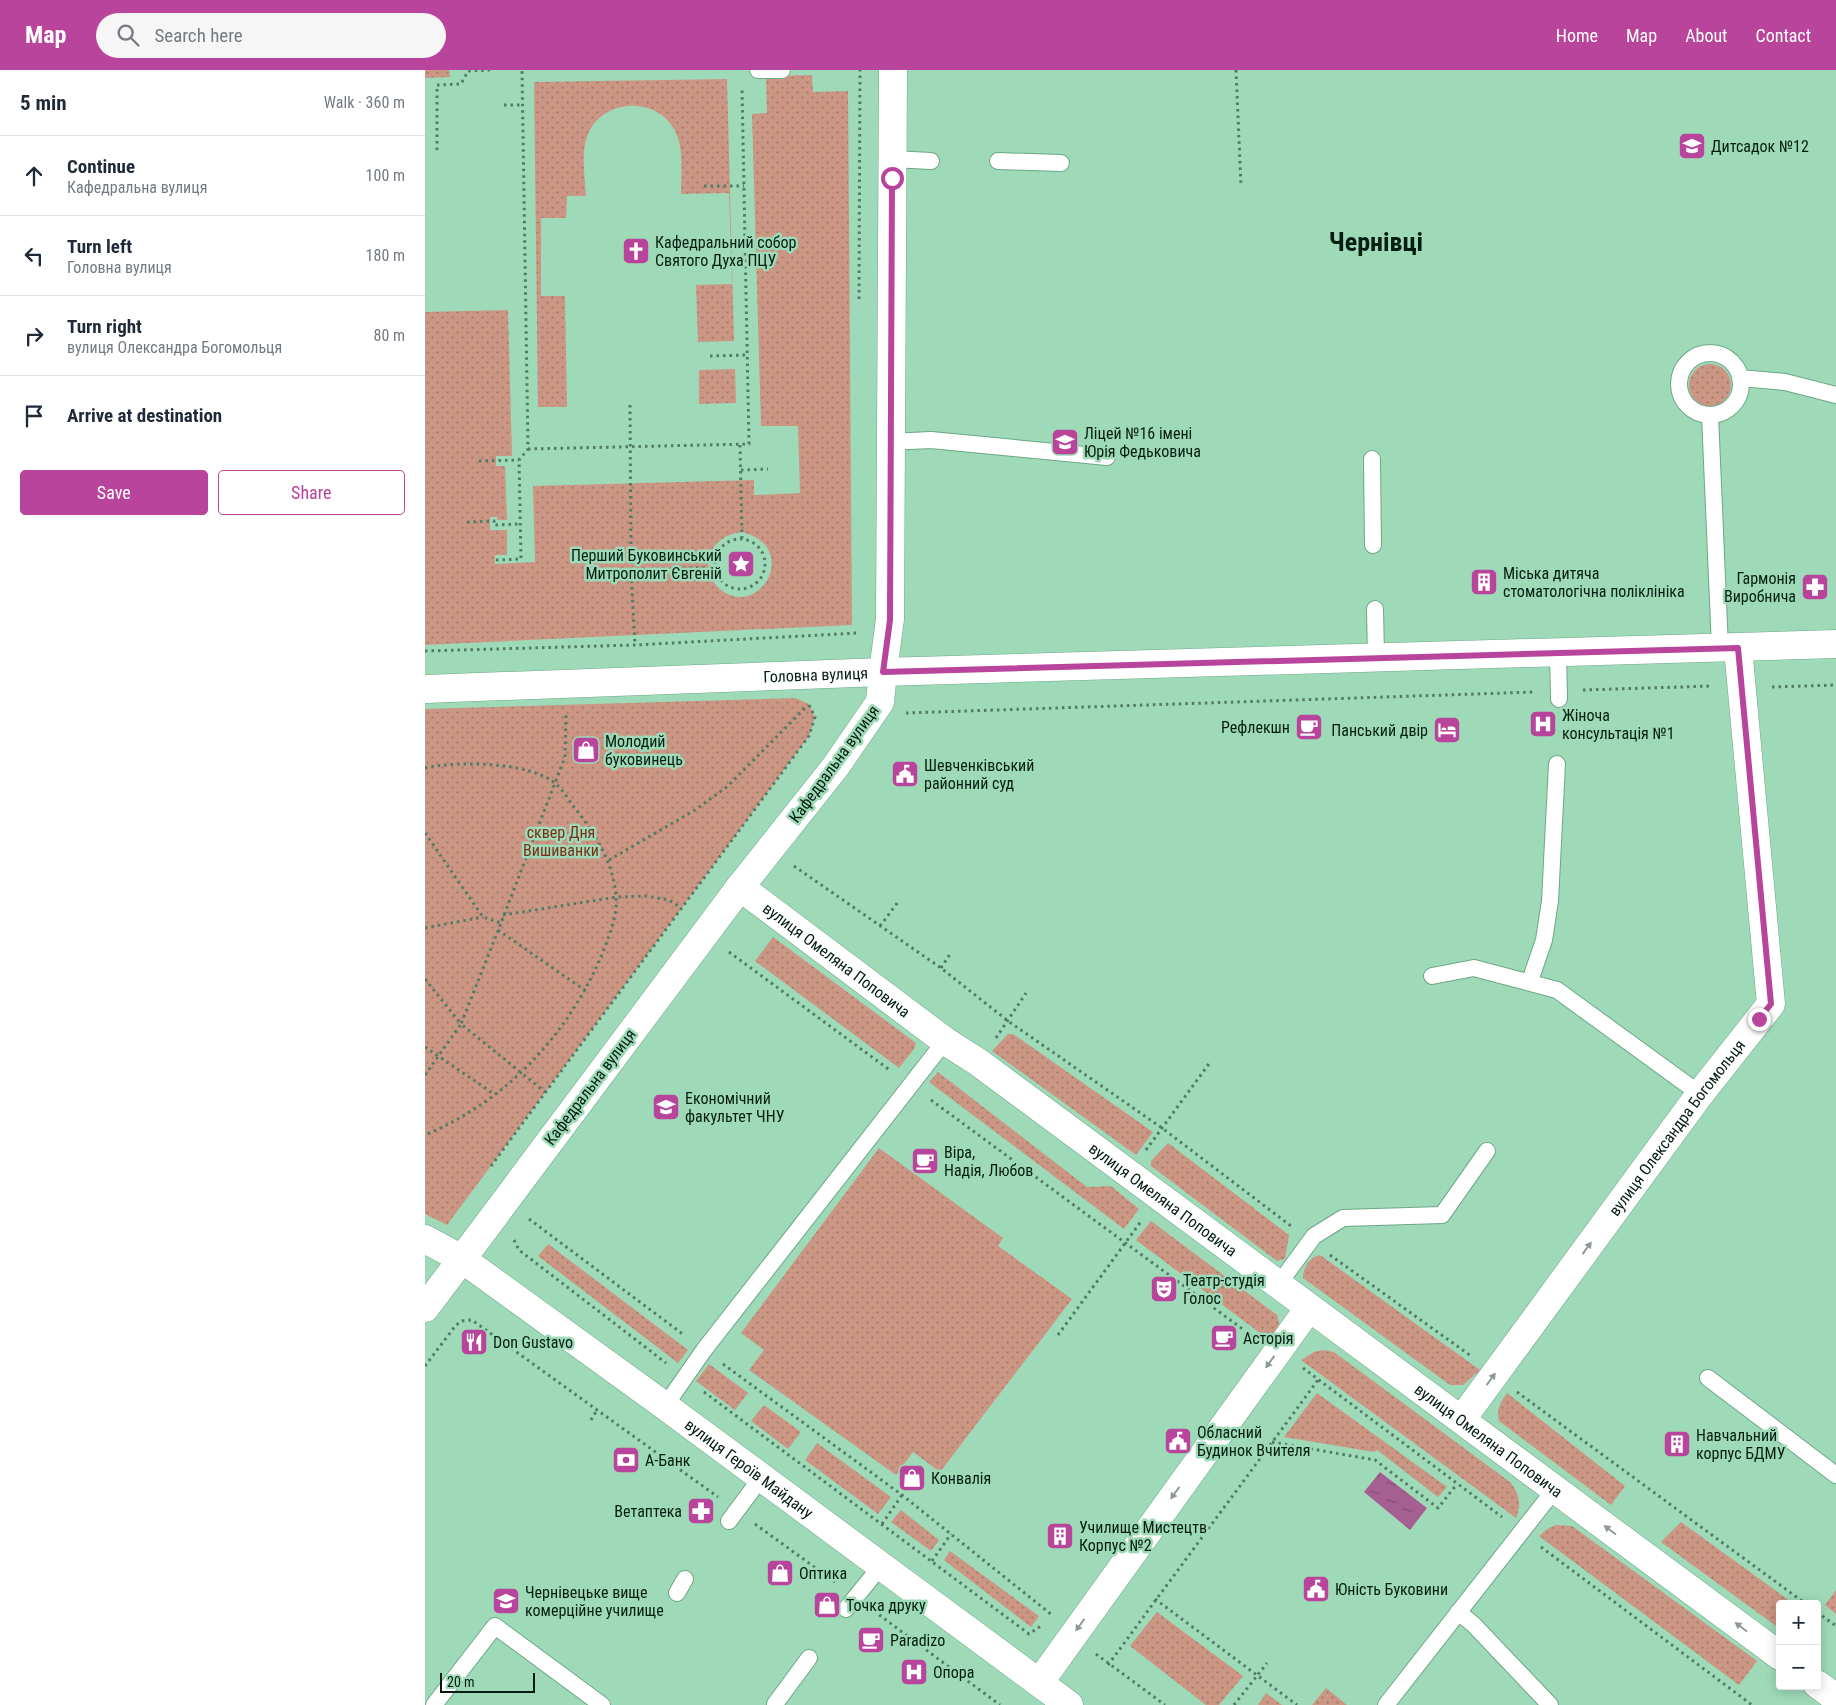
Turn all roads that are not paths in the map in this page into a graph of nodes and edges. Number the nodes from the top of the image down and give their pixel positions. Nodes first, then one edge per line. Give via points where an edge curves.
1 (757, 70) edge
2 (782, 70) edge
3 (893, 70) edge
4 (892, 159) junction
5 (931, 161) dead end
6 (998, 161) dead end
7 (1061, 163) dead end
8 (1740, 378) junction
9 (1836, 395) edge
10 (1710, 415) junction
11 (889, 442) junction
12 (1107, 457) dead end
13 (1372, 459) dead end
14 (1373, 545) dead end
15 (1375, 610) dead end
16 (1836, 644) edge
17 (1729, 648) junction
18 (1558, 652) junction
19 (1376, 656) junction
20 (883, 672) junction
21 (425, 690) edge
22 (1559, 695) road end
23 (1557, 764) dead end
24 (740, 887) junction
25 (1432, 976) dead end
26 (1530, 981) junction
27 (945, 1041) junction
28 (1700, 1094) junction
29 (1487, 1151) dead end
30 (425, 1239) edge
31 (462, 1260) junction
32 (1278, 1285) junction
33 (425, 1308) edge
34 (1309, 1308) junction
35 (1708, 1378) dead end
36 (665, 1406) junction
37 (1463, 1419) junction
38 (1836, 1475) edge
39 (761, 1478) junction
40 (1555, 1489) junction
41 (733, 1516) road end
42 (881, 1566) junction
43 (851, 1603) road end
44 (1458, 1612) junction
45 (1776, 1653) edge
46 (809, 1658) dead end
47 (1039, 1683) junction
48 (1821, 1687) edge
49 (1836, 1698) edge
50 (775, 1704) edge
51 (434, 1705) edge
52 (602, 1705) edge
53 (1069, 1705) edge
54 (1386, 1705) edge
55 (1550, 1705) edge

1 - 2 lane
3 - 4 street, Кафедральна вулиця
4 - 5 lane
4 - 11 street, Кафедральна вулиця
6 - 7 lane
8 - 9 lane via 1785,382
8 - 10 lane via 1737,399 1721,413
8 - 10 lane via 1737,368 1720,354 1709,353 1689,360 1679,379 1679,390 1690,408 1699,414
10 - 17 lane
11 - 12 lane via 931,440
11 - 20 street, Кафедральна вулиця via 890,620
13 - 14 lane
15 - 19 lane
16 - 17 street, Головна вулиця
17 - 18 street, Головна вулиця
17 - 28 street, вулиця Олександра Богомольця via 1771,1004
18 - 19 street, Головна вулиця
18 - 22 lane
19 - 20 street, Головна вулиця
20 - 21 street, Головна вулиця
20 - 24 street, Кафедральна вулиця via 880,702 836,766
23 - 26 lane via 1551,902 1544,940
24 - 27 street, вулиця Омеляна Поповича
24 - 31 street, Кафедральна вулиця
25 - 26 lane via 1474,968
26 - 28 lane via 1557,990
27 - 32 street, вулиця Омеляна Поповича via 978,1062
27 - 36 lane via 704,1350
37 -> 28 street, вулиця Олександра Богомольця
29 - 32 lane via 1442,1215 1343,1218 1310,1241
30 - 31 street, вулиця Героїв Майдану
31 - 33 street, Кафедральна вулиця
31 - 36 street, вулиця Героїв Майдану
32 - 34 street, вулиця Омеляна Поповича
34 - 37 street, вулиця Омеляна Поповича
34 -> 47 street
35 - 38 lane
36 - 39 street, вулиця Героїв Майдану
37 - 40 street, вулиця Омеляна Поповича
39 - 41 lane
39 - 42 street, вулиця Героїв Майдану
40 - 44 lane
45 -> 40 street, вулиця Омеляна Поповича
42 - 43 lane
42 - 47 street, вулиця Героїв Майдану
44 - 54 lane
44 - 55 lane
46 - 50 lane
47 - 53 street, вулиця Героїв Майдану
48 - 49 street
51 - 52 lane via 495,1626

